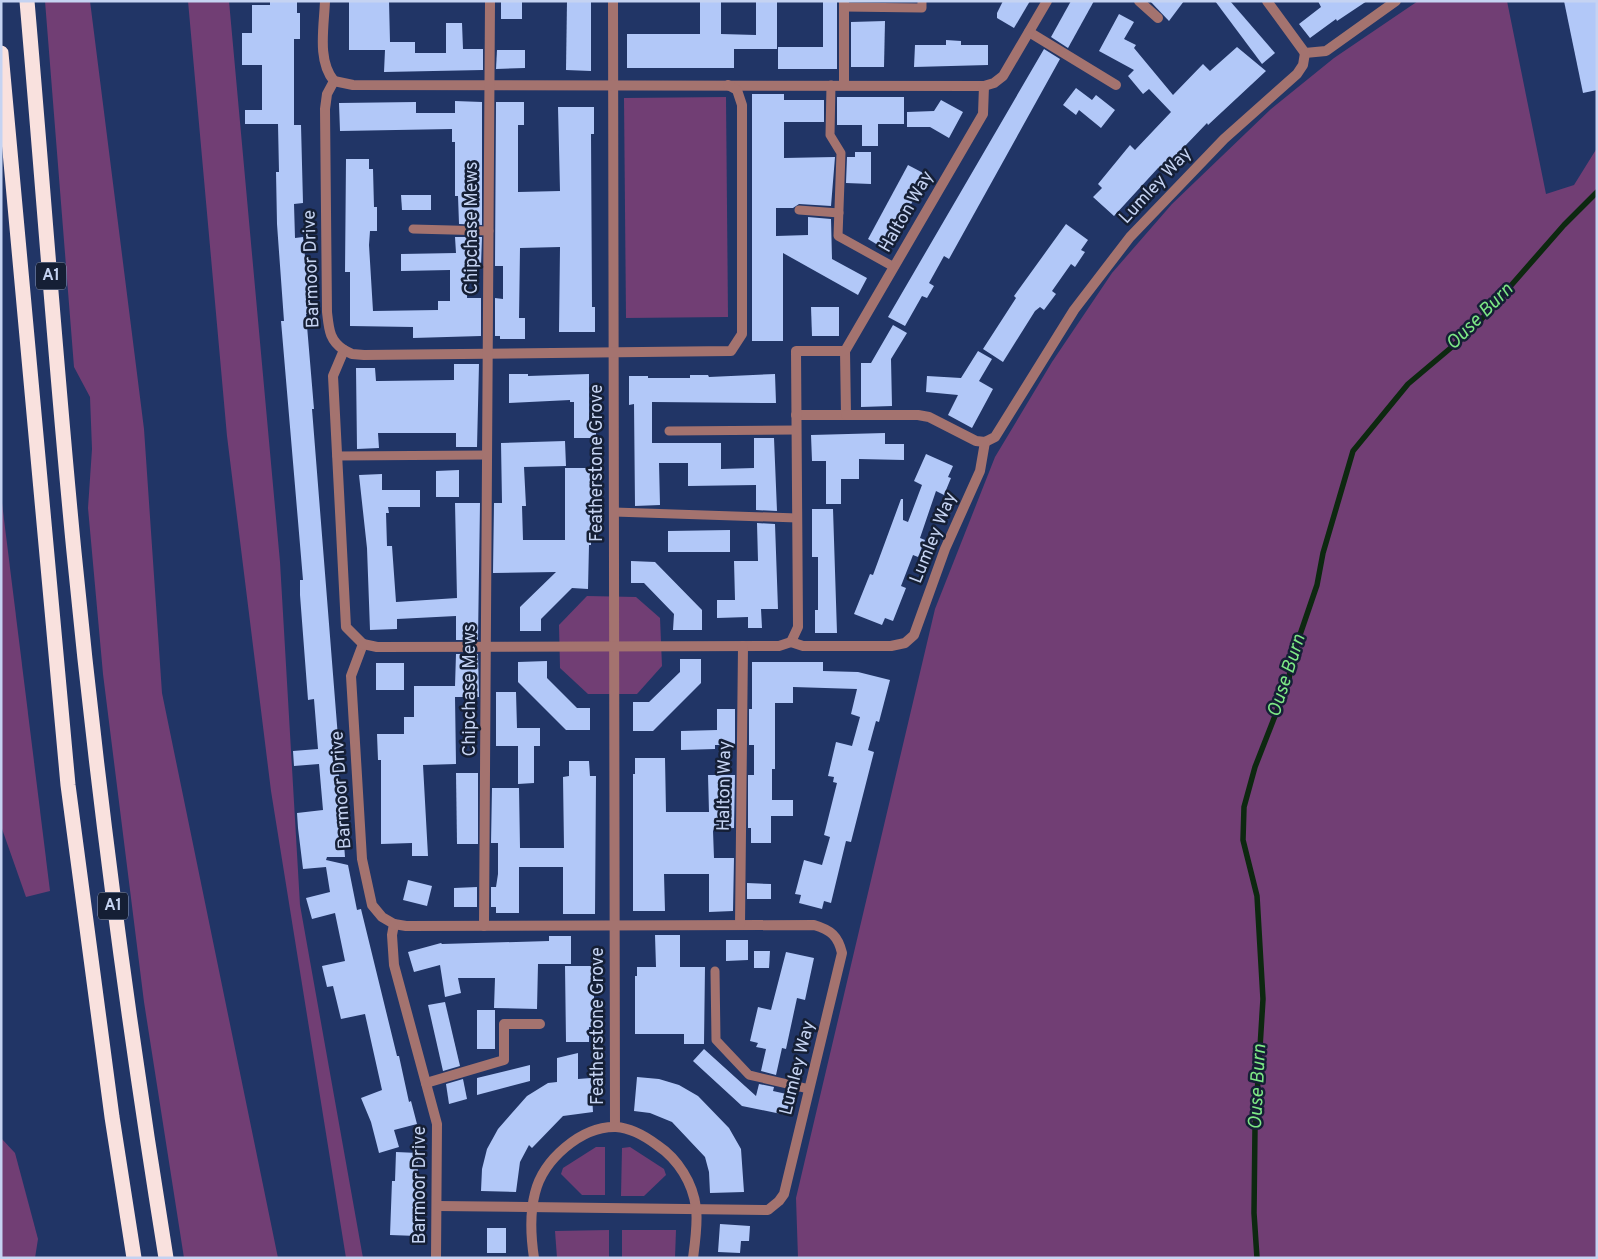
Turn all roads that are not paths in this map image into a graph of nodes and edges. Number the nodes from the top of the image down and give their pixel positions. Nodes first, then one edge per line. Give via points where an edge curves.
1 (27, 1) edge
2 (325, 1) edge
3 (490, 1) edge
4 (613, 1) edge
5 (922, 1) edge
6 (1139, 1) edge
7 (1267, 1) edge
8 (1396, 1) edge
9 (1046, 2) edge
10 (844, 4) edge
11 (1158, 18) dead end
12 (1030, 32) junction
13 (1, 52) edge
14 (1305, 53) junction
15 (334, 82) junction
16 (490, 85) junction
17 (613, 85) junction
18 (728, 85) junction
19 (830, 85) junction
20 (844, 85) junction
21 (1116, 85) dead end
22 (984, 86) junction
23 (799, 210) dead end
24 (839, 213) junction
25 (413, 229) dead end
26 (489, 231) junction
27 (894, 267) junction
28 (344, 350) junction
29 (845, 351) junction
30 (613, 352) junction
31 (488, 353) junction
32 (796, 415) junction
33 (846, 415) junction
34 (796, 430) junction
35 (669, 431) dead end
36 (985, 442) junction
37 (487, 455) junction
38 (337, 456) junction
39 (614, 512) junction
40 (797, 518) junction
41 (791, 642) junction
42 (363, 644) junction
43 (743, 646) junction
44 (486, 647) junction
45 (614, 647) junction
46 (394, 924) junction
47 (614, 925) junction
48 (740, 925) junction
49 (484, 926) junction
50 (715, 971) dead end
51 (540, 1024) dead end
52 (426, 1083) junction
53 (809, 1090) junction
54 (615, 1127) junction
55 (438, 1206) junction
56 (533, 1208) junction
57 (696, 1209) junction
58 (134, 1258) edge
59 (166, 1258) edge
60 (436, 1258) edge
61 (534, 1258) edge
62 (693, 1258) edge

1 - 59 highway, A1 via 74,552 97,762 114,910
2 - 15 street via 324,59 326,72
3 - 16 street, Chipchase Mews
4 - 17 street, Featherstone Grove
5 - 10 lane via 922,8
6 - 11 street
7 - 14 street
8 - 14 street via 1326,51
9 - 12 street
10 - 20 street
12 - 21 street
12 - 22 street via 1003,76
13 - 58 highway, A1 via 68,785
14 - 36 street, Lumley Way via 1303,65 1293,78 1224,139 1130,237 1074,310 995,437
15 - 16 street via 353,85
15 - 28 street, Barmoor Drive via 327,94 325,109 327,312 329,335
16 - 17 street
16 - 26 street, Chipchase Mews
17 - 18 street
17 - 30 street, Featherstone Grove
18 - 19 street
18 - 30 street via 736,90 742,105 742,334 731,351
19 - 20 street
19 - 24 lane via 830,135 841,153
20 - 22 street
22 - 27 street, Halton Way via 983,114
23 - 24 lane
24 - 27 lane via 838,236
25 - 26 lane
26 - 31 street, Chipchase Mews
27 - 29 street, Halton Way
28 - 31 street via 364,355
28 - 38 street via 333,376
29 - 32 street via 796,351
29 - 33 street
30 - 31 street
30 - 39 street, Featherstone Grove
31 - 37 street, Chipchase Mews
32 - 33 street
32 - 34 street
33 - 36 street via 929,417 976,441
34 - 35 lane
34 - 40 street
36 - 41 street, Lumley Way via 980,471 945,549 914,634 905,643 891,646 803,646
37 - 38 lane
37 - 44 street, Chipchase Mews
38 - 42 street via 346,627
39 - 40 lane
39 - 45 street, Featherstone Grove
40 - 41 street via 798,627
41 - 43 street via 779,646
42 - 44 street via 376,647
42 - 46 street, Barmoor Drive via 351,676 362,859 372,905 382,917
43 - 45 street
43 - 48 street, Halton Way
44 - 45 street
44 - 49 street, Chipchase Mews
45 - 47 street, Featherstone Grove
46 - 49 street
46 - 52 street, Barmoor Drive via 394,965
47 - 48 street, Featherstone Grove
47 - 49 street, Featherstone Grove
47 - 54 street, Featherstone Grove
48 - 53 street, Lumley Way via 814,925 826,928 840,941 842,953
50 - 53 lane via 716,1040 749,1075
51 - 52 street via 504,1024 504,1060
52 - 55 street, Barmoor Drive via 437,1124
53 - 57 street, Lumley Way via 784,1194 778,1201 768,1210
54 - 56 street via 581,1136 568,1146 544,1174 535,1191
54 - 57 street via 640,1134 669,1155 692,1190
55 - 56 street
55 - 60 street, Barmoor Drive
56 - 57 street
56 - 61 street
57 - 62 street

